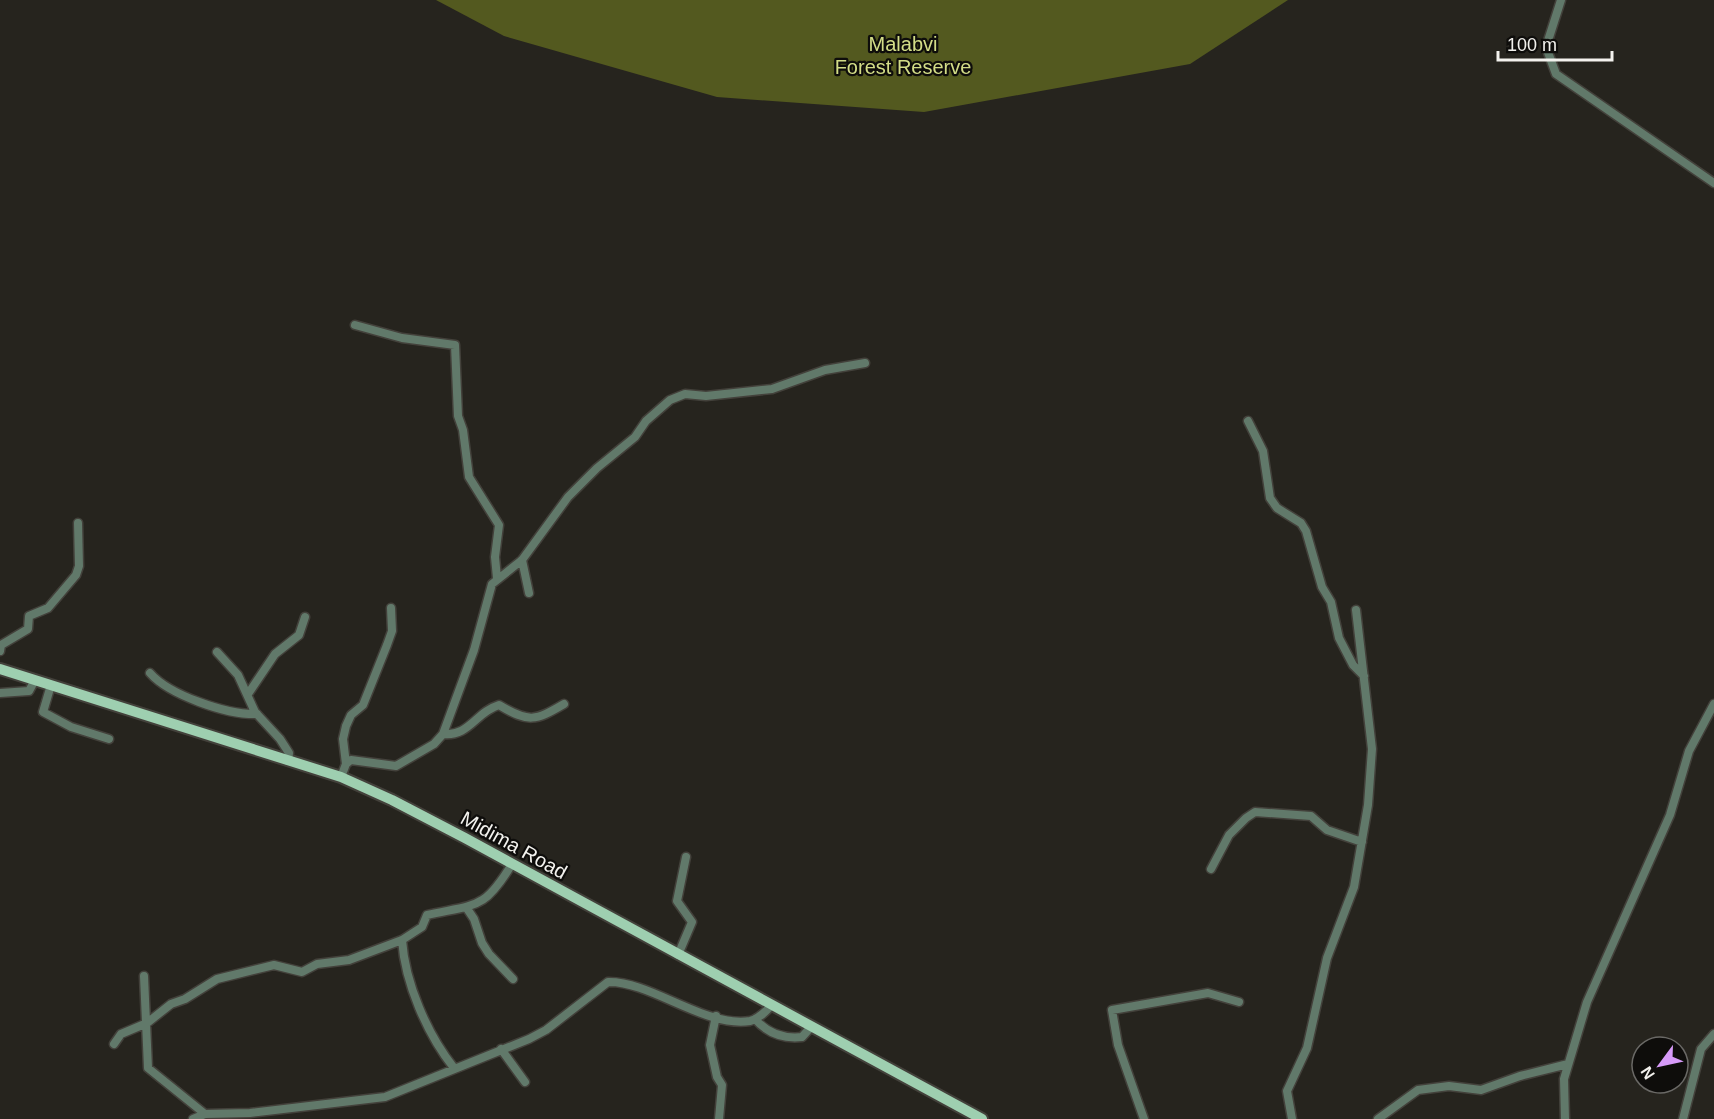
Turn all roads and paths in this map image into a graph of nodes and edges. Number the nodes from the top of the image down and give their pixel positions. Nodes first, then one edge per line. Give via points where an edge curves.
1 (1561, 0) edge
2 (1714, 183) edge
3 (355, 325) dead end
4 (865, 363) dead end
5 (1248, 421) dead end
6 (78, 523) dead end
7 (522, 560) junction
8 (497, 578) junction
9 (529, 593) dead end
10 (391, 608) dead end
11 (1356, 610) dead end
12 (305, 617) dead end
13 (0, 635) edge
14 (1, 648) edge
15 (217, 652) dead end
16 (0, 669) edge
17 (150, 673) dead end
18 (1364, 676) junction
19 (35, 680) junction
20 (51, 685) junction
21 (0, 693) edge
22 (248, 694) junction
23 (1714, 704) edge
24 (564, 705) dead end
25 (257, 714) junction
26 (443, 734) junction
27 (109, 739) dead end
28 (288, 761) junction
29 (346, 764) junction
30 (341, 777) junction
31 (1362, 842) junction
32 (686, 857) dead end
33 (512, 864) junction
34 (1211, 869) dead end
35 (466, 907) junction
36 (402, 940) junction
37 (678, 955) junction
38 (144, 976) dead end
39 (513, 979) dead end
40 (1239, 1002) dead end
41 (772, 1005) junction
42 (716, 1016) junction
43 (755, 1019) junction
44 (147, 1023) junction
45 (812, 1027) junction
46 (1714, 1034) edge
47 (114, 1044) dead end
48 (501, 1049) junction
49 (1568, 1064) junction
50 (454, 1068) junction
51 (525, 1082) dead end
52 (205, 1114) junction
53 (248, 1116) edge
54 (193, 1119) edge
55 (719, 1119) edge
56 (982, 1119) edge
57 (1144, 1119) edge
58 (1292, 1119) edge
59 (1378, 1119) edge
60 (1565, 1119) edge
61 (1683, 1119) edge

1 - 2 street via 1546,47 1556,74
3 - 8 street via 402,338 455,345 458,416 470,477 499,525
4 - 7 street via 825,370 772,389 677,395 568,497
5 - 18 street via 1263,451 1270,498 1306,531 1339,638 1353,666
6 - 14 street via 76,575 48,608 29,616 24,632
7 - 8 street
7 - 9 street
8 - 26 street via 488,591 474,650
10 - 29 street via 392,631 387,645 363,705 351,715 346,726
11 - 18 street
12 - 22 street via 298,635 267,663
13 - 14 street
15 - 22 street
16 - 19 main road, Midima Road
17 - 25 street via 160,684 184,696 230,711
18 - 31 street via 1372,763
19 - 20 main road, Midima Road
19 - 21 street via 29,691
20 - 27 street via 43,712 71,727
20 - 28 main road, Midima Road
22 - 25 street
23 - 49 street via 1689,751 1670,815 1592,986
24 - 26 street via 528,719 518,718 499,705 486,709 454,736
25 - 28 street via 280,739 289,753
26 - 29 street via 434,744 396,766 357,759
28 - 30 main road, Midima Road
29 - 30 street
30 - 33 main road, Midima Road
31 - 34 street via 1327,830 1311,816 1256,812 1229,835
31 - 58 street via 1345,916 1327,958 1311,1037 1287,1090
32 - 37 street via 677,901 692,922
33 - 35 street via 494,892 481,903
33 - 37 main road, Midima Road
35 - 36 street via 427,915 422,927
35 - 39 street via 489,954
36 - 44 street via 349,960 317,964 302,972 274,965 217,979 171,1004
36 - 50 street via 406,969 416,995 441,1052
37 - 41 main road, Midima Road
38 - 44 street
40 - 57 street via 1208,993 1112,1010 1118,1046
41 - 43 street
41 - 45 main road, Midima Road
42 - 43 street via 740,1021
42 - 48 street via 608,982 546,1030
42 - 55 street via 710,1045 722,1085
43 - 45 street via 772,1033 786,1038 802,1037
44 - 47 street via 126,1031
44 - 52 street via 148,1068
45 - 56 main road, Midima Road
46 - 61 street via 1701,1049
48 - 50 street
48 - 51 street
49 - 59 street via 1481,1090 1449,1086 1418,1090
49 - 60 street via 1562,1089
50 - 53 street via 385,1097
52 - 53 street
52 - 54 street

